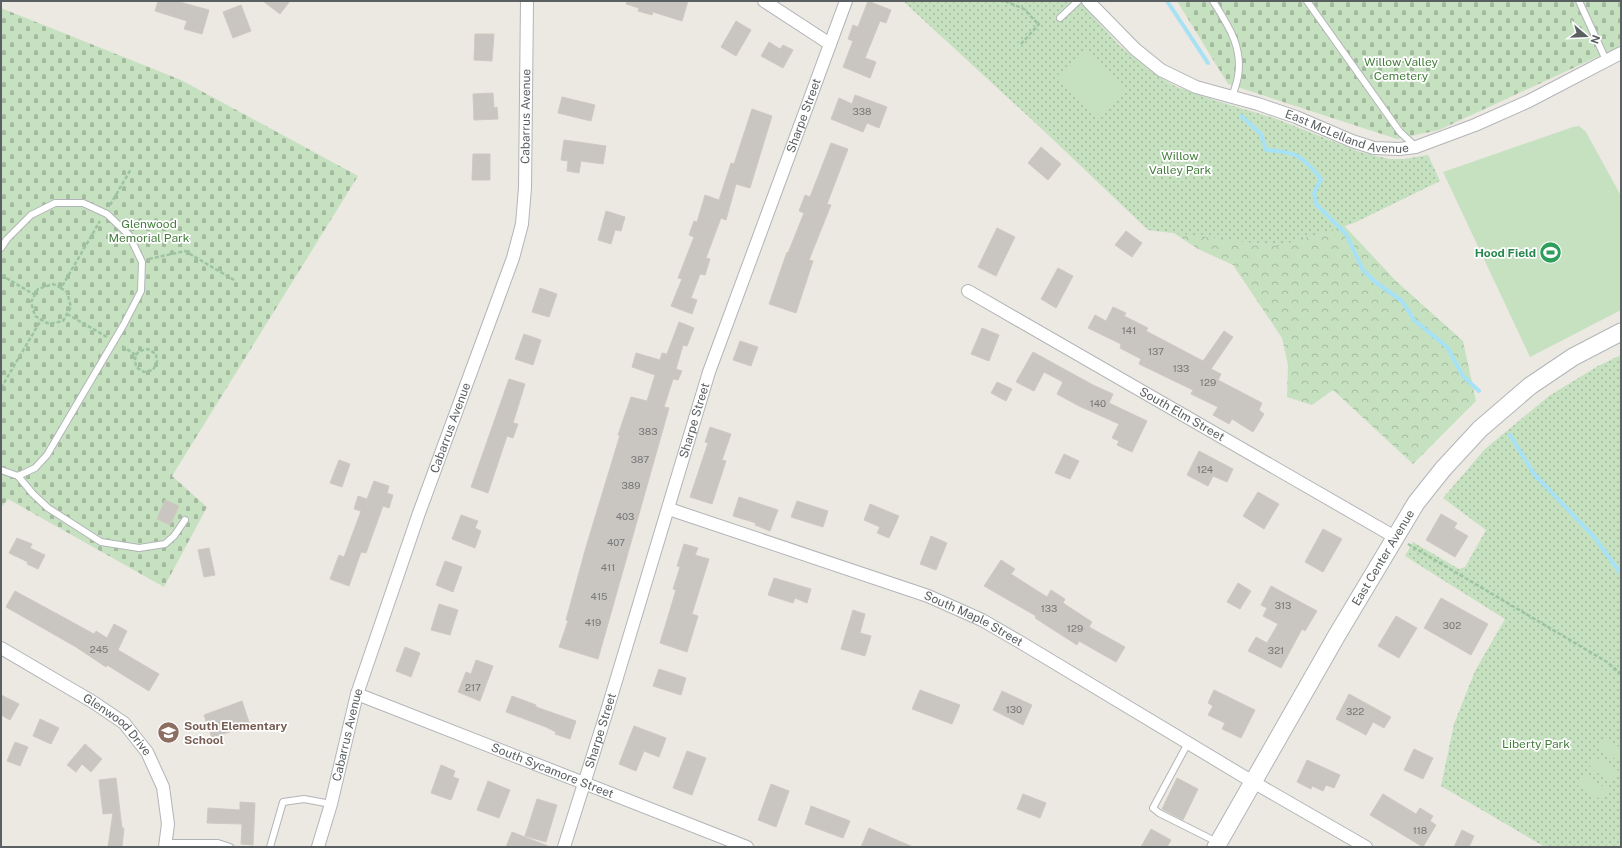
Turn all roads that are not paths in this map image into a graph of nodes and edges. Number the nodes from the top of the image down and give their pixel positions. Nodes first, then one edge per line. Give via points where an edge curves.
1 (526, 1) edge
2 (764, 1) edge
3 (846, 1) edge
4 (1078, 1) edge
5 (1088, 1) edge
6 (1213, 1) edge
7 (1307, 1) edge
8 (1579, 1) edge
9 (1060, 18) dead end
10 (830, 44) junction
11 (1621, 53) edge
12 (1606, 60) junction
13 (1232, 97) junction
14 (1416, 147) junction
15 (4, 237) edge
16 (1, 248) edge
17 (968, 291) dead end
18 (1621, 332) edge
19 (1, 470) edge
20 (18, 476) junction
21 (668, 509) junction
22 (185, 520) dead end
23 (1395, 537) junction
24 (1, 648) edge
25 (357, 694) junction
26 (1188, 743) junction
27 (1253, 782) junction
28 (584, 783) junction
29 (330, 804) junction
30 (165, 845) edge
31 (1217, 845) edge
32 (230, 847) edge
33 (270, 847) edge
34 (318, 847) edge
35 (564, 847) edge
36 (747, 847) edge
37 (1366, 847) edge

1 - 25 street, Cabarrus Avenue via 525,188 522,224
2 - 10 street
3 - 10 street, Sharpe Street
4 - 9 lane
5 - 13 street, East McLelland Avenue via 1135,50 1161,70 1196,87
6 - 13 lane via 1233,34 1239,56 1238,77
7 - 14 lane via 1400,132
8 - 12 lane
10 - 21 street, Sharpe Street via 716,353
11 - 12 street, East McLelland Avenue
12 - 14 street, East McLelland Avenue via 1529,101
13 - 14 street, East McLelland Avenue via 1296,117 1374,148
15 - 16 lane
15 - 20 lane via 31,215 55,203 83,203 105,213 129,236 141,260 141,291 114,341 47,455 35,468
17 - 23 street, South Elm Street
18 - 23 street, East Center Avenue via 1573,357 1530,386 1480,429 1420,498
19 - 20 lane
20 - 22 lane via 48,508 101,542 139,548 165,544
21 - 26 street, South Maple Street via 928,596 982,620
21 - 28 street, Sharpe Street
23 - 27 street, East Center Avenue
24 - 30 street, Glenwood Drive via 124,723 147,752 163,786 168,824
25 - 28 street, South Sycamore Street
25 - 29 street, Cabarrus Avenue
26 - 27 street, South Maple Street
26 - 31 lane via 1153,808
27 - 31 street, East Center Avenue
27 - 37 street, South Maple Street
28 - 35 street, Sharpe Street
28 - 36 street, South Sycamore Street
29 - 33 lane via 304,799 283,802
29 - 34 street, Cabarrus Avenue
30 - 32 lane via 218,843

